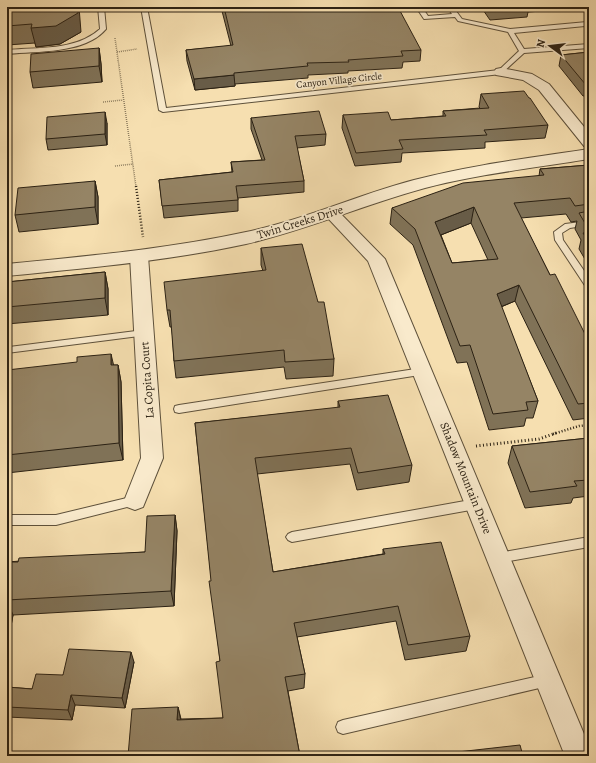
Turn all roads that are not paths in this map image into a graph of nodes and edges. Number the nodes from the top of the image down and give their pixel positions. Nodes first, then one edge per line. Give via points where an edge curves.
1 (101, 7) edge
2 (144, 7) edge
3 (419, 7) edge
4 (450, 7) edge
5 (456, 15) junction
6 (589, 26) edge
7 (510, 31) junction
8 (589, 46) edge
9 (522, 51) junction
10 (7, 52) edge
11 (501, 72) junction
12 (7, 101) edge
13 (7, 112) edge
14 (589, 143) edge
15 (589, 154) edge
16 (332, 214) junction
17 (589, 223) edge
18 (143, 256) junction
19 (7, 270) edge
20 (589, 285) edge
21 (144, 333) junction
22 (9, 350) dead end
23 (422, 372) junction
24 (179, 409) dead end
25 (135, 500) joint
26 (476, 504) junction
27 (7, 520) edge
28 (292, 537) dead end
29 (589, 542) edge
30 (498, 558) junction
31 (548, 680) junction
32 (343, 727) dead end
33 (579, 756) edge

1 - 10 lane via 103,29 91,40 74,46
2 - 11 lane, Canyon Village Circle via 163,110
3 - 5 lane via 426,18
4 - 5 lane
5 - 7 lane via 460,20
6 - 7 lane via 587,24
7 - 9 lane
8 - 9 lane
9 - 11 lane
11 - 14 street via 527,77 544,87
12 - 13 lane
15 - 16 street, Twin Creeks Drive via 462,174 397,190
16 - 18 street, Twin Creeks Drive via 247,238
16 - 23 street, Shadow Mountain Drive via 376,259
17 - 20 lane via 568,226 558,232 559,240
18 - 19 street, Twin Creeks Drive
18 - 21 street, La Copita Court
21 - 22 lane
21 - 25 street, La Copita Court via 152,458
23 - 24 lane
23 - 26 street, Shadow Mountain Drive
25 - 27 lane via 56,520
26 - 28 lane
26 - 30 street, Shadow Mountain Drive
29 - 30 lane
30 - 31 street, Shadow Mountain Drive
31 - 32 lane
31 - 33 street, Shadow Mountain Drive

